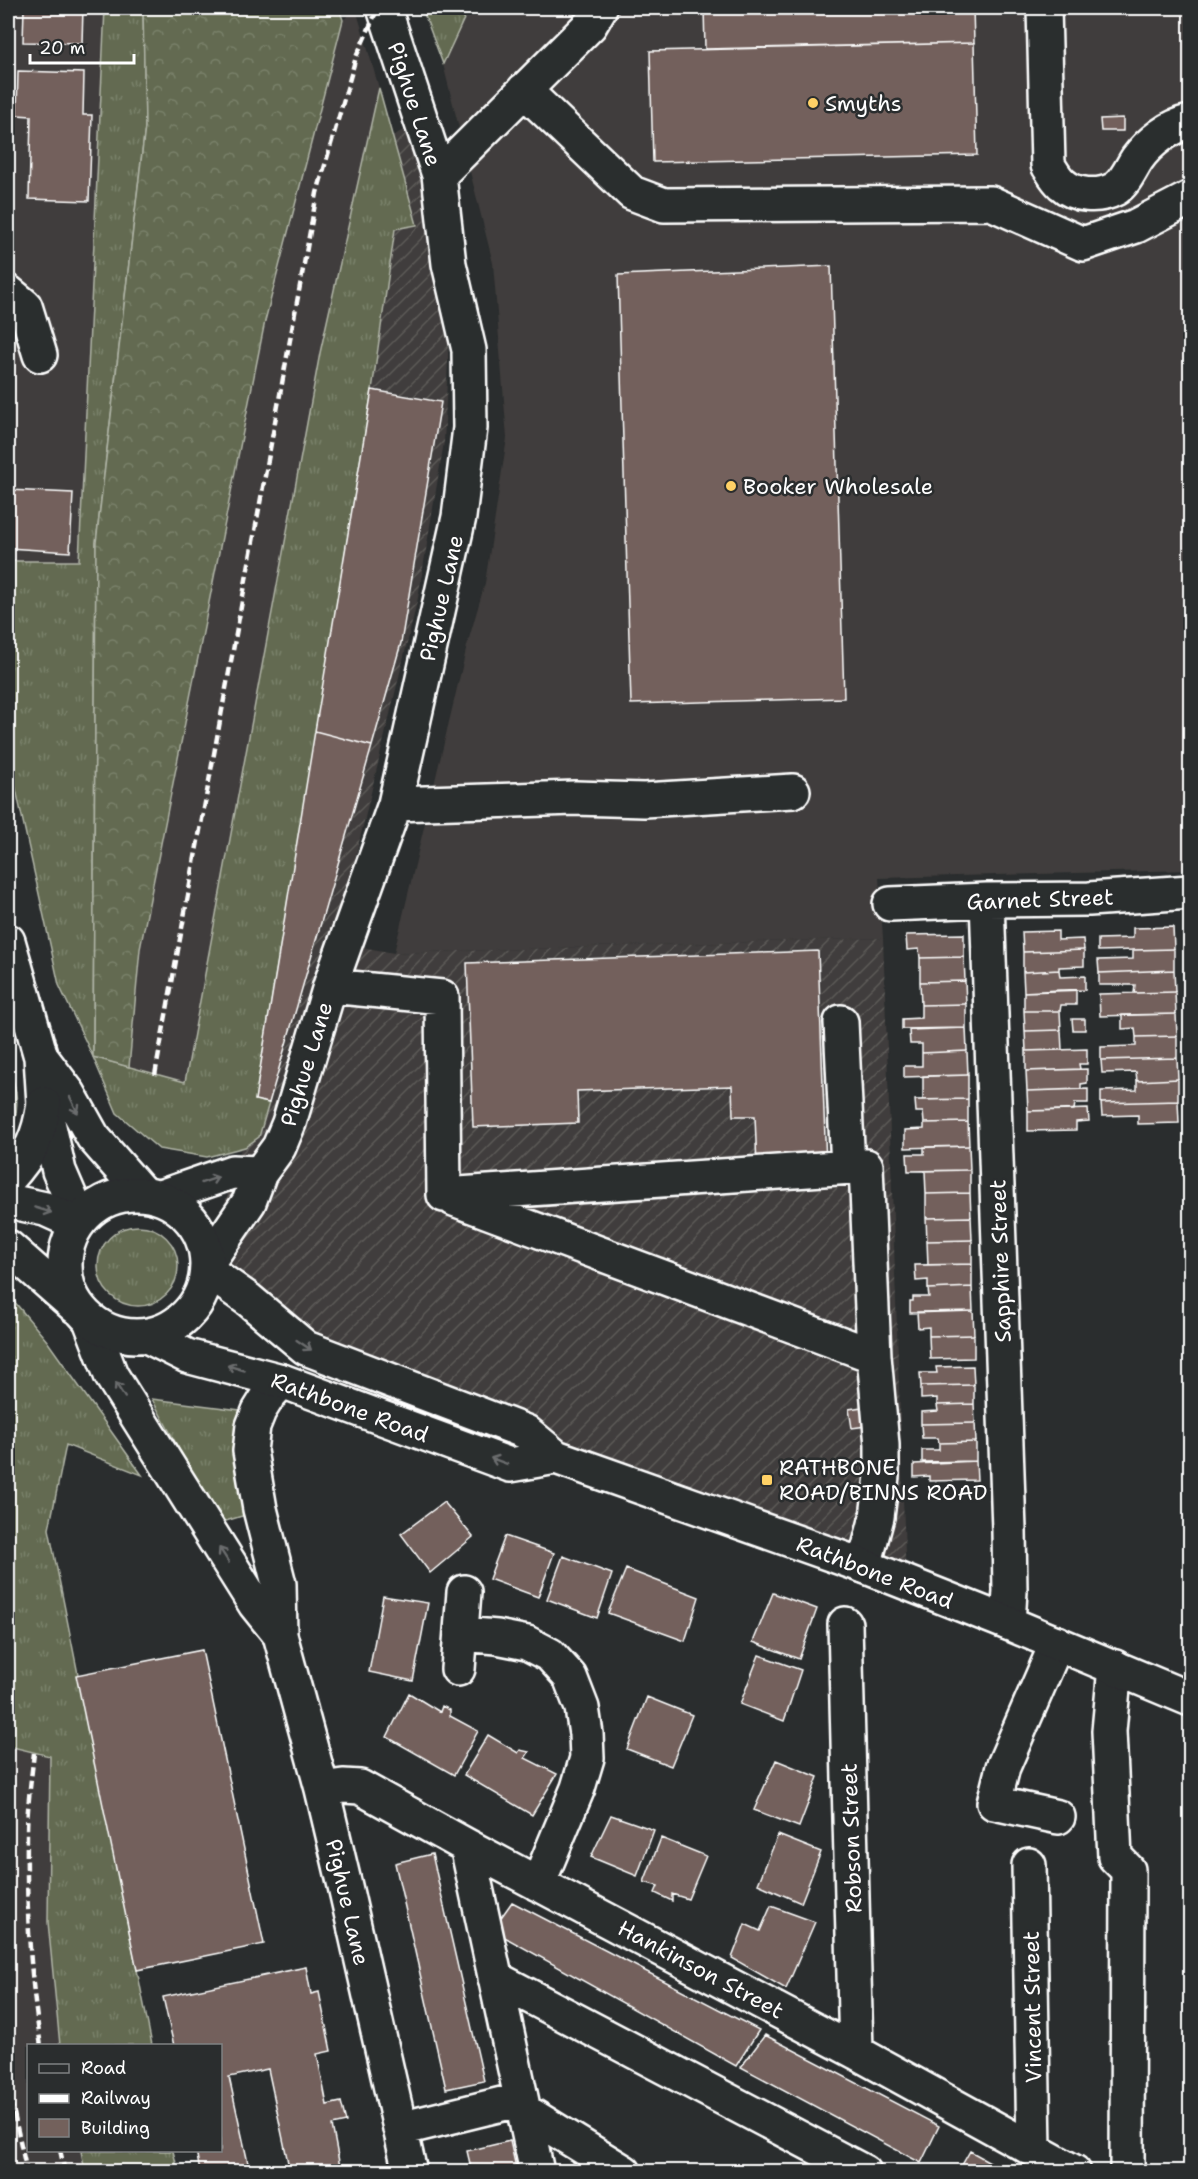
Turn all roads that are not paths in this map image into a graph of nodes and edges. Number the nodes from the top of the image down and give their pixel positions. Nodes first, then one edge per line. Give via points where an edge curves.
1 (384, 8) edge
2 (600, 8) edge
3 (1044, 8) edge
4 (524, 90) junction
5 (1191, 122) edge
6 (438, 175) junction
7 (1191, 198) edge
8 (8, 292) edge
9 (40, 355) dead end
10 (793, 791) dead end
11 (395, 804) junction
12 (1191, 892) edge
13 (987, 900) junction
14 (890, 904) dead end
15 (8, 941) edge
16 (330, 986) junction
17 (841, 1022) dead end
18 (41, 1057) junction
19 (44, 1104) junction
20 (848, 1167) junction
21 (260, 1173) junction
22 (8, 1179) edge
23 (151, 1195) junction
24 (444, 1195) junction
25 (8, 1201) edge
26 (79, 1222) junction
27 (8, 1247) edge
28 (208, 1266) junction
29 (86, 1316) junction
30 (147, 1336) junction
31 (874, 1356) junction
32 (282, 1381) junction
33 (556, 1457) junction
34 (864, 1566) junction
35 (464, 1592) dead end
36 (1008, 1623) junction
37 (845, 1624) dead end
38 (460, 1634) junction
39 (280, 1635) junction
40 (1057, 1643) junction
41 (1115, 1667) junction
42 (458, 1669) dead end
43 (1191, 1699) edge
44 (322, 1790) junction
45 (1058, 1817) dead end
46 (467, 1846) junction
47 (1029, 1865) dead end
48 (538, 1884) junction
49 (495, 1978) junction
50 (856, 2052) junction
51 (522, 2110) junction
52 (400, 2129) junction
53 (1034, 2150) junction
54 (410, 2172) edge
55 (537, 2172) edge
56 (624, 2172) edge
57 (864, 2172) edge
58 (1074, 2172) edge
59 (1127, 2172) edge

1 - 6 street, Pighue Lane
2 - 4 street via 590,25
3 - 5 street via 1048,165 1061,184 1078,194 1096,195 1115,189 1155,140
4 - 6 street
4 - 7 street via 632,193 664,205 991,203 1083,244 1137,226
6 - 11 street, Pighue Lane via 449,264 469,350 470,428 459,517
8 - 9 street via 25,306
10 - 11 street via 644,800 575,798
11 - 16 street, Pighue Lane
12 - 13 street, Garnet Street
13 - 14 street, Garnet Street
13 - 36 street, Sapphire Street via 1010,1530
15 - 18 street
16 - 21 street, Pighue Lane via 289,1122 279,1147
16 - 24 street via 442,997
17 - 20 street
18 - 19 street
18 -> 23 street via 69,1094 93,1137
19 - 22 street via 32,1149
19 - 26 street via 59,1172
20 - 24 street
20 - 31 street via 867,1166
23 -> 21 street via 232,1172
21 - 28 street, Pighue Lane via 249,1202
23 - 26 street via 119,1195 98,1204
23 - 28 street via 179,1207 194,1222 204,1242
24 - 31 street
25 -> 26 street
26 - 29 street via 67,1245 64,1269 69,1292
27 - 29 street
28 - 30 street via 202,1294 189,1314 170,1329
28 -> 33 street, Rathbone Road via 306,1348 526,1432
29 - 30 street via 107,1331
39 -> 29 street, Pighue Lane via 255,1604 111,1375
32 -> 30 street, Rathbone Road via 187,1356
31 - 34 street via 882,1476 877,1517
33 -> 32 street, Rathbone Road via 510,1465
32 - 39 street, Pighue Lane via 259,1411 250,1451 279,1584
33 - 34 street, Rathbone Road
34 - 36 street, Rathbone Road
35 - 38 street
36 - 40 street, Rathbone Road
37 - 50 street, Robson Street
38 - 42 street
38 - 48 street via 527,1643 550,1654 570,1677 582,1708 587,1758
39 - 44 street, Pighue Lane
40 - 41 street, Rathbone Road
40 - 45 street via 1003,1767 993,1803
41 - 43 street, Rathbone Road
41 - 59 street via 1109,1731 1115,1857 1128,1870
44 - 46 street, Hankinson Street via 360,1787
44 - 52 street, Pighue Lane
46 - 48 street, Hankinson Street
46 - 49 street
47 - 53 street, Vincent Street
48 - 50 street, Hankinson Street
49 - 51 street
49 - 57 street
50 - 53 street, Hankinson Street
51 - 52 street via 510,2102
51 - 55 street
51 - 56 street
52 - 54 street, Pighue Lane
53 - 58 street, Hankinson Street

